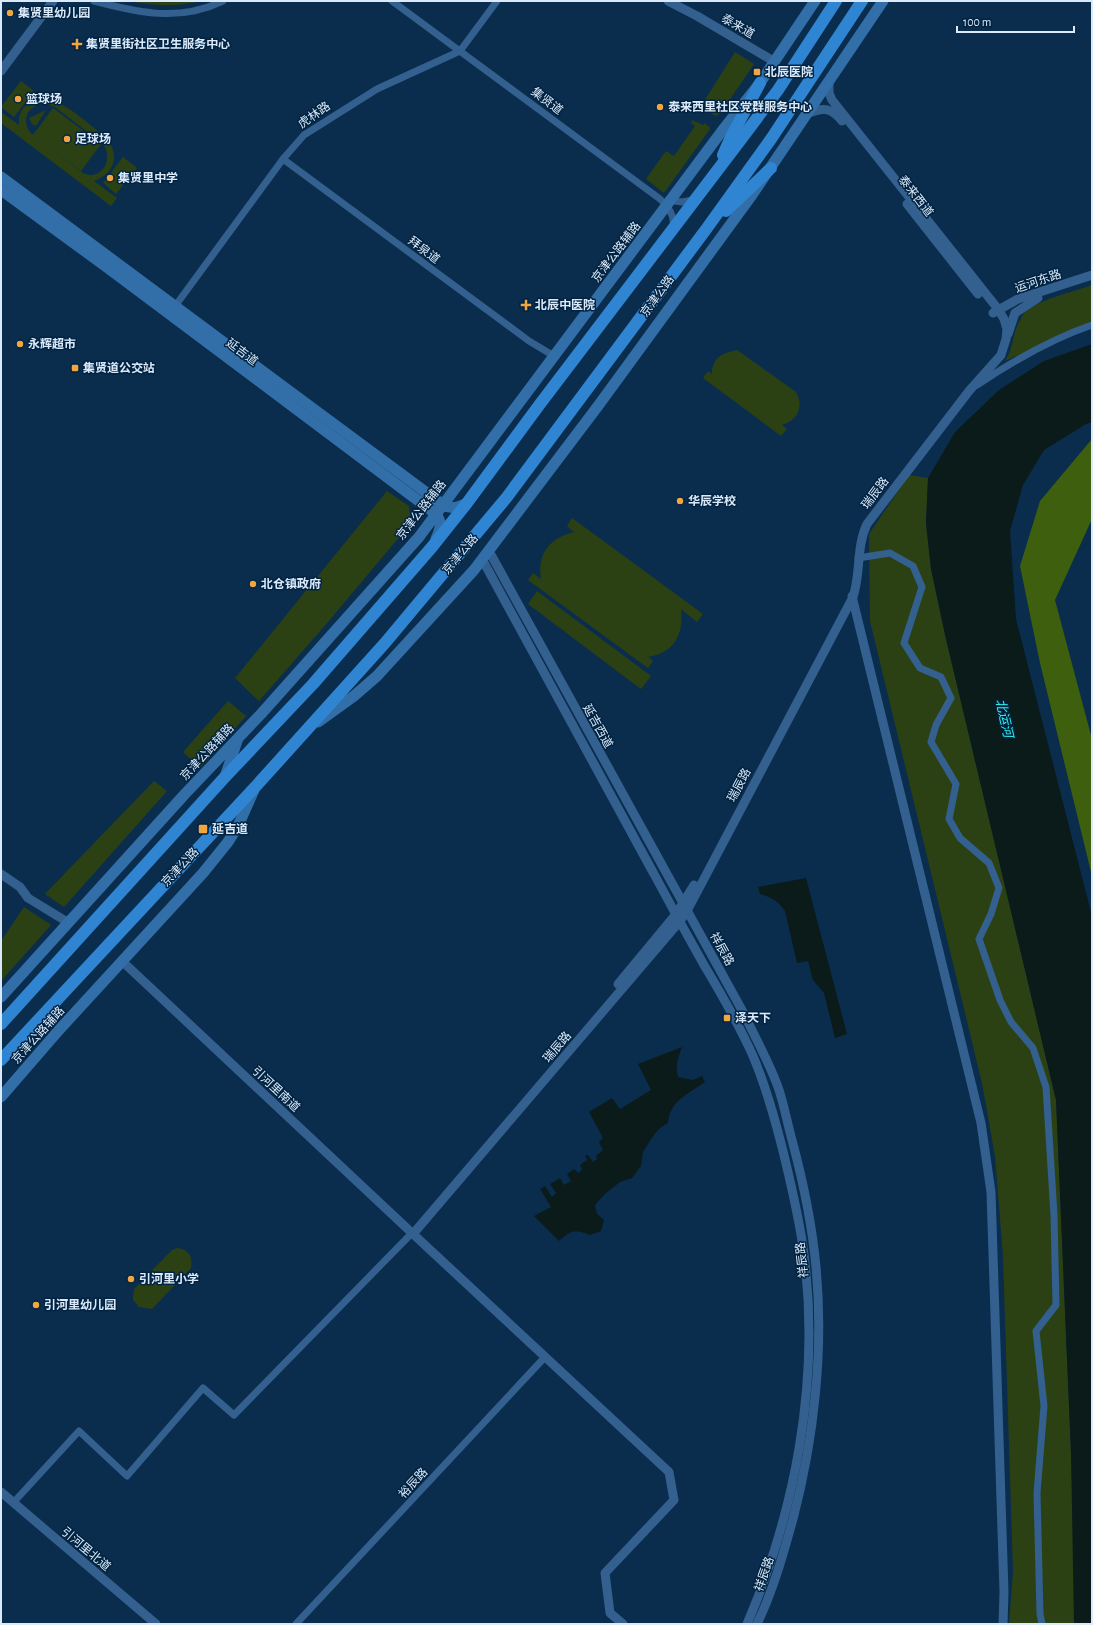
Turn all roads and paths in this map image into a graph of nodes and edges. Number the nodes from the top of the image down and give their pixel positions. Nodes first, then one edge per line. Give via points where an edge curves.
1 (47, 1) edge
2 (53, 1) edge
3 (94, 1) edge
4 (105, 1) edge
5 (214, 1) edge
6 (223, 1) edge
7 (392, 1) edge
8 (399, 1) edge
9 (497, 1) edge
10 (668, 1) edge
11 (815, 1) edge
12 (836, 1) edge
13 (862, 1) edge
14 (883, 1) edge
15 (461, 49) junction
16 (775, 62) junction
17 (1, 64) edge
18 (1, 71) edge
19 (829, 81) junction
20 (760, 83) junction
21 (807, 114) junction
22 (283, 159) junction
23 (771, 168) junction
24 (714, 174) junction
25 (1, 177) edge
26 (1, 190) edge
27 (697, 198) junction
28 (669, 203) junction
29 (707, 228) junction
30 (673, 230) junction
31 (1092, 275) edge
32 (1092, 280) edge
33 (1038, 298) junction
34 (173, 310) junction
35 (1000, 314) junction
36 (1092, 325) edge
37 (1004, 335) junction
38 (554, 356) junction
39 (969, 391) junction
40 (958, 398) junction
41 (467, 504) junction
42 (443, 505) junction
43 (436, 514) junction
44 (432, 547) junction
45 (486, 555) junction
46 (858, 558) junction
47 (851, 593) junction
48 (302, 735) junction
49 (238, 738) junction
50 (224, 777) junction
51 (257, 785) junction
52 (1, 874) edge
53 (694, 891) junction
54 (685, 908) junction
55 (678, 918) junction
56 (69, 923) junction
57 (698, 932) junction
58 (688, 937) junction
59 (123, 962) junction
60 (1, 997) edge
61 (1, 1024) edge
62 (1, 1060) edge
63 (1, 1097) edge
64 (412, 1233) junction
65 (545, 1356) junction
66 (1, 1492) edge
67 (13, 1503) junction
68 (156, 1624) edge
69 (296, 1624) edge
70 (622, 1624) edge
71 (747, 1624) edge
72 (757, 1624) edge
73 (1003, 1624) edge
74 (1042, 1624) edge

1 - 17 street
2 - 18 street
3 - 6 street via 134,11 164,14 193,12
4 - 5 street via 169,11 189,9
7 - 15 street, 集贤道
8 - 15 street, 集贤道
9 - 15 street, 虎林路
10 - 16 street, 泰来道
11 - 16 main road, 京津公路辅路
12 - 24 highway via 778,90
13 - 29 highway, 京津公路 via 771,139
14 - 19 main road
15 - 22 street, 虎林路 via 377,89 337,113 304,135
15 - 28 street, 集贤道
16 - 20 main road, 京津公路辅路
19 - 21 main road
19 - 35 street, 泰来西道 via 832,100
20 - 24 highway
20 - 28 main road, 京津公路辅路
21 - 23 main road
21 - 35 street, 泰来西道 via 819,109 829,110 837,115
22 - 34 street, 虎林路
22 - 38 street, 拜泉道 via 529,341
23 - 29 highway
23 - 45 main road
24 - 27 highway
25 - 34 main road, 延吉道
26 - 34 main road, 延吉道
27 - 28 street via 687,202
27 - 30 highway
28 - 30 street
28 - 38 main road, 京津公路辅路
29 - 48 highway, 京津公路 via 507,497 385,643
30 - 41 highway
31 - 35 street, 运河东路 via 1018,300
32 - 33 street
33 - 35 street
33 - 37 street via 1015,314
34 - 42 main road, 延吉道
34 - 43 main road, 延吉道
35 - 37 street, 瑞辰路 via 1007,329
36 - 39 street via 1074,331 1020,358
37 - 39 street, 瑞辰路 via 1001,355
37 - 40 street, 瑞辰路 via 992,358
38 - 42 main road, 京津公路辅路
39 - 40 street
39 - 46 street, 瑞辰路 via 872,516 861,536
40 - 47 street, 瑞辰路 via 862,523 855,543
41 - 42 main road via 454,508
41 - 44 highway
42 - 43 main road, 京津公路辅路
43 - 44 main road via 441,525
43 - 49 main road, 京津公路辅路 via 410,547
44 - 50 highway via 312,684
45 - 48 main road via 377,676
45 - 54 street, 延吉西道
45 - 55 street, 延吉西道
46 - 47 street, 瑞辰路 via 857,580
46 - 74 street via 890,553 913,566 922,588 904,643 920,668 941,677 951,698 936,725 931,742 956,784 949,819 960,838 989,863 999,888 991,914 979,939 1000,1000 1012,1022 1033,1048 1046,1087 1054,1214 1056,1305 1036,1331 1044,1406 1037,1494
47 - 53 street, 瑞辰路
47 - 73 street via 981,1123 986,1153 991,1199
48 - 51 highway, 京津公路
49 - 50 main road
49 - 56 main road, 京津公路辅路
50 - 61 highway
51 - 59 main road, 京津公路辅路 via 228,842
51 - 62 highway, 京津公路
52 - 56 street via 20,887 28,898
53 - 54 street, 瑞辰路
53 - 57 street via 694,914
54 - 55 street, 瑞辰路
54 - 57 street, 祥辰路
54 - 58 street
55 - 58 street, 祥辰路
55 - 64 street, 瑞辰路
56 - 60 main road, 京津公路辅路
57 - 72 street, 祥辰路 via 743,1012 778,1086 808,1210 816,1268 817,1375 811,1431 802,1482 782,1558
58 - 71 street, 祥辰路 via 732,1014 753,1057 769,1099 780,1134 805,1264 809,1335 807,1384 800,1445 786,1511 772,1559
59 - 63 main road, 京津公路辅路
59 - 64 street, 引河里南道
64 - 65 street, 引河里南道
64 - 67 street via 234,1415 203,1388 127,1476 79,1431
65 - 69 street, 裕辰路
65 - 70 street, 引河里南道 via 669,1472 674,1500 605,1573 610,1613
66 - 67 street, 引河里北道
67 - 68 street, 引河里北道

